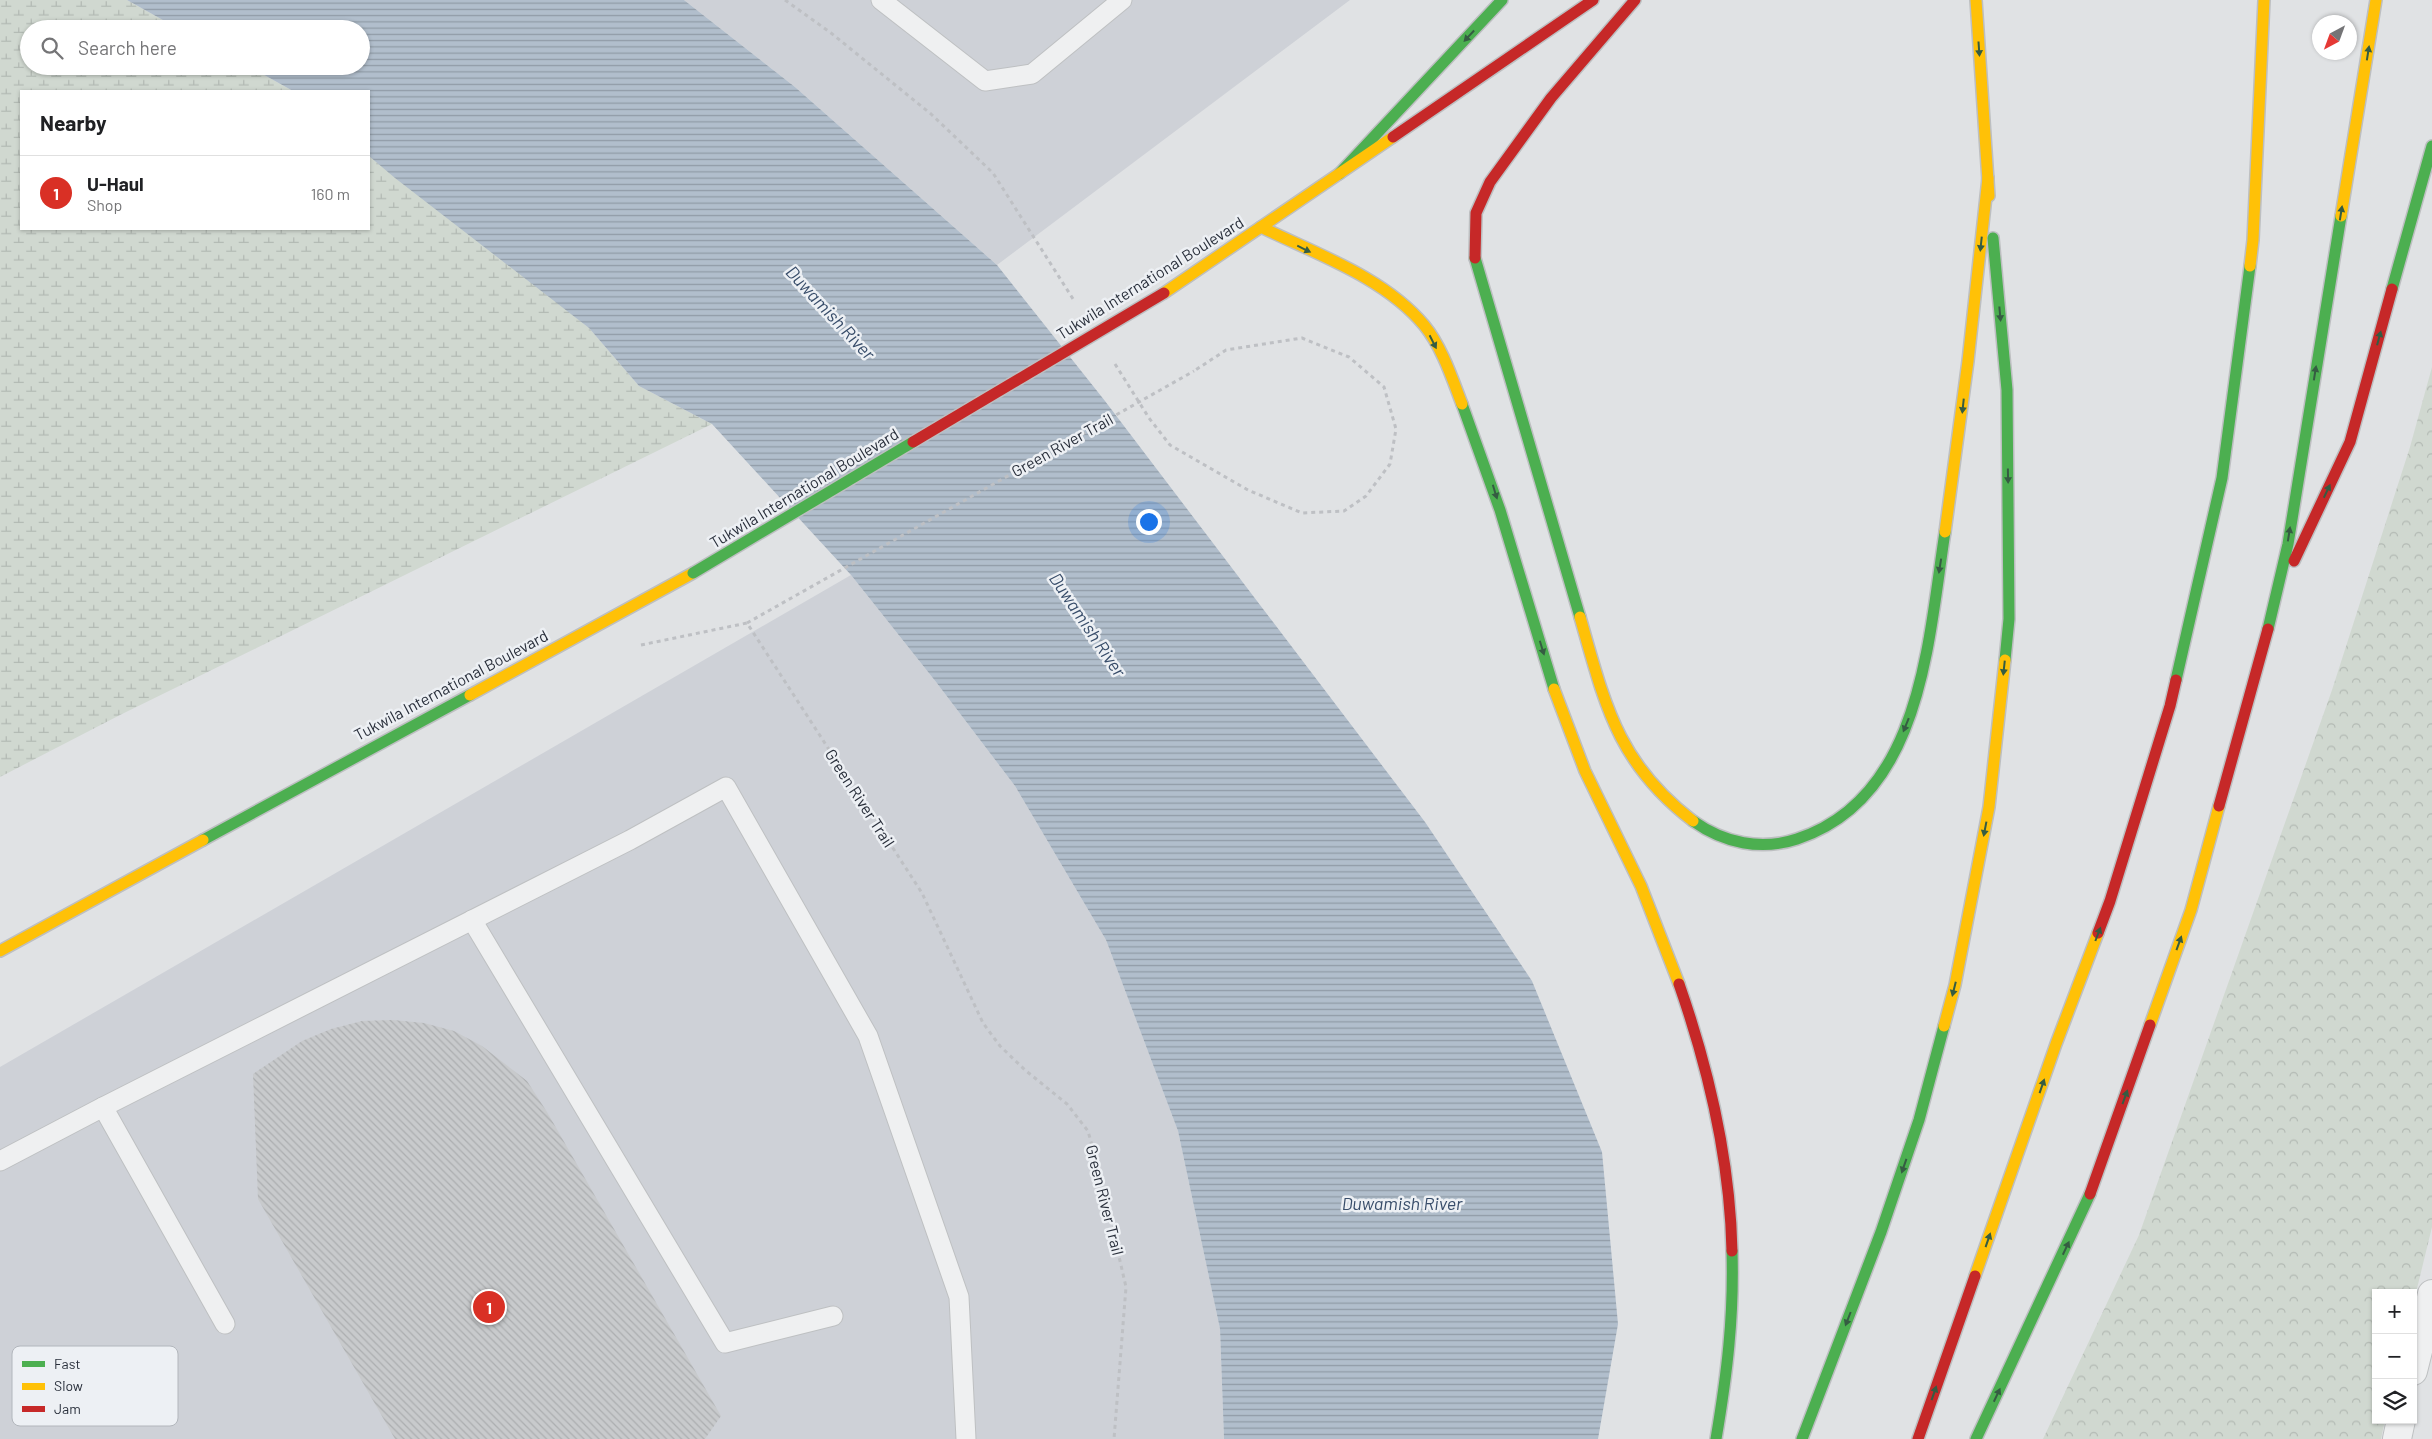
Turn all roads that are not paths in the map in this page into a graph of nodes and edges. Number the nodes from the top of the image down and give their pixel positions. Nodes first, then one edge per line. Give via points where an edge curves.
1 (881, 0) edge
2 (1122, 0) edge
3 (1502, 0) edge
4 (1593, 0) edge
5 (1635, 0) edge
6 (1976, 0) edge
7 (2264, 0) edge
8 (2376, 0) edge
9 (2432, 146) edge
10 (1339, 174) junction
11 (1988, 178) junction
12 (1261, 228) junction
13 (2276, 599) junction
14 (472, 920) junction
15 (0, 951) edge
16 (103, 1107) junction
17 (0, 1161) edge
18 (2432, 1294) edge
19 (834, 1316) dead end
20 (225, 1324) dead end
21 (2417, 1355) edge
22 (2400, 1424) edge
23 (966, 1439) edge
24 (1716, 1439) edge
25 (1802, 1439) edge
26 (1918, 1439) edge
27 (1976, 1439) edge
28 (2397, 1439) edge

1 - 2 lane via 985,81 1032,74
3 -> 10 main road
4 - 10 main road, Tukwila International Boulevard
11 -> 5 main road via 1960,432 1927,651 1913,706 1894,754 1873,789 1841,820 1817,834 1786,842 1757,845 1727,840 1688,818 1654,785 1622,742 1605,704 1475,259 1473,232 1478,205 1493,177 1549,100
6 -> 11 main road
26 -> 7 main road via 2110,901 2170,706 2222,478 2253,240
13 -> 8 main road via 2288,544
13 -> 9 main road via 2350,442
10 - 12 main road, Tukwila International Boulevard
11 -> 25 main road via 2007,390 2010,619 1989,806 1955,985 1919,1120 1881,1232
12 - 15 main road, Tukwila International Boulevard, bridge via 1164,293 693,573
12 -> 24 main road via 1368,280 1399,300 1426,327 1447,368 1483,455 1559,703 1594,792 1648,902 1690,1012 1713,1096 1729,1184 1734,1246 1733,1330
27 -> 13 main road via 2087,1202 2191,910
14 - 16 lane
14 - 19 lane via 725,1342
14 - 23 lane via 726,788 868,1036 959,1297
16 - 17 lane
16 - 20 lane
18 - 21 street
22 - 28 street

